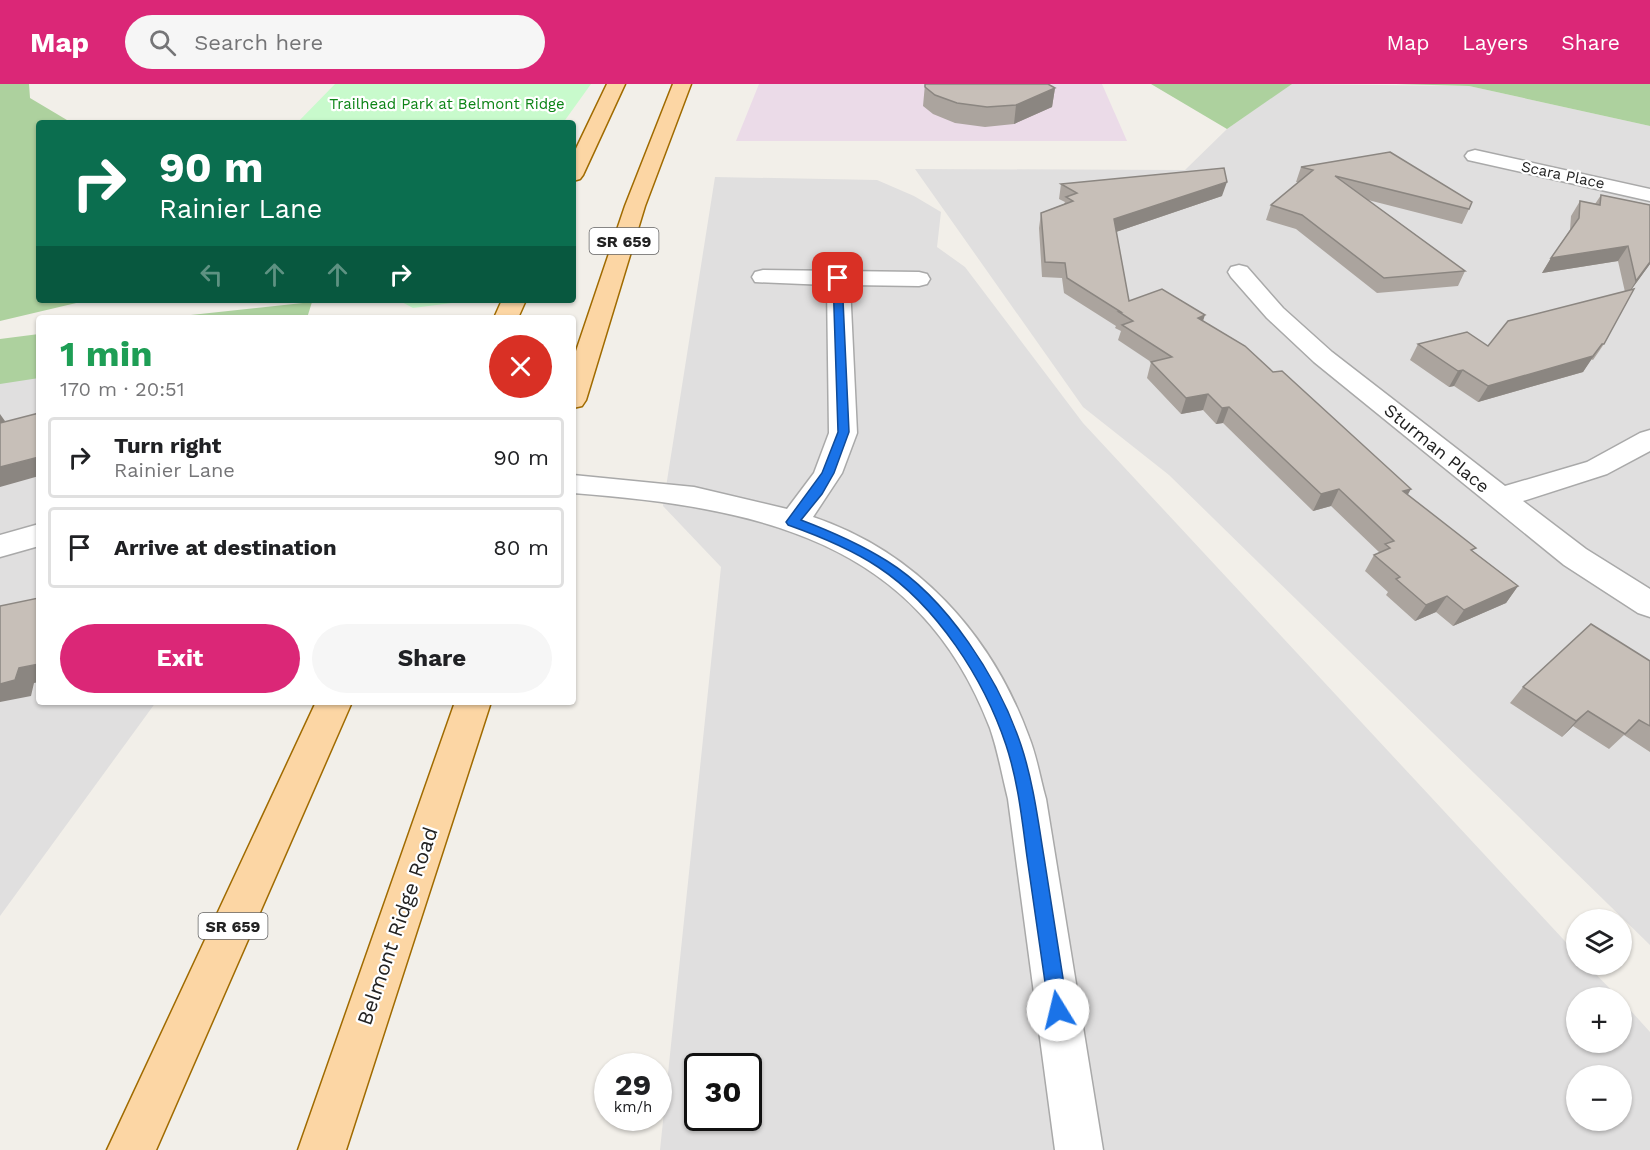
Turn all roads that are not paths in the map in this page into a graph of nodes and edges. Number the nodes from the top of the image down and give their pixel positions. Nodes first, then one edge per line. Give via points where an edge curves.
1 (616, 84) edge
2 (682, 84) edge
3 (1475, 156) dead end
4 (576, 169) edge
5 (1650, 195) edge
6 (1239, 273) dead end
7 (763, 277) dead end
8 (838, 278) junction
9 (919, 279) dead end
10 (576, 391) edge
11 (1650, 439) edge
12 (576, 484) edge
13 (1499, 498) junction
14 (793, 522) junction
15 (36, 536) edge
16 (0, 546) edge
17 (1650, 606) edge
18 (333, 705) edge
19 (472, 705) edge
20 (131, 1150) edge
21 (322, 1150) edge
22 (1079, 1150) edge

1 - 4 main road
2 - 10 main road, SR 659 via 635,206
3 - 5 street, Scara Place
6 - 13 street, Sturman Place via 1323,357
7 - 8 street
8 - 9 street
8 - 14 street via 843,432 828,473
11 - 13 street via 1597,468
12 - 14 street via 704,498
13 - 17 street, Sturman Place via 1575,557
14 - 22 street via 831,536 884,564 925,599 961,640 991,692 1014,745 1027,799
15 - 16 street
18 - 20 main road, SR 659
19 - 21 main road, Belmont Ridge Road

